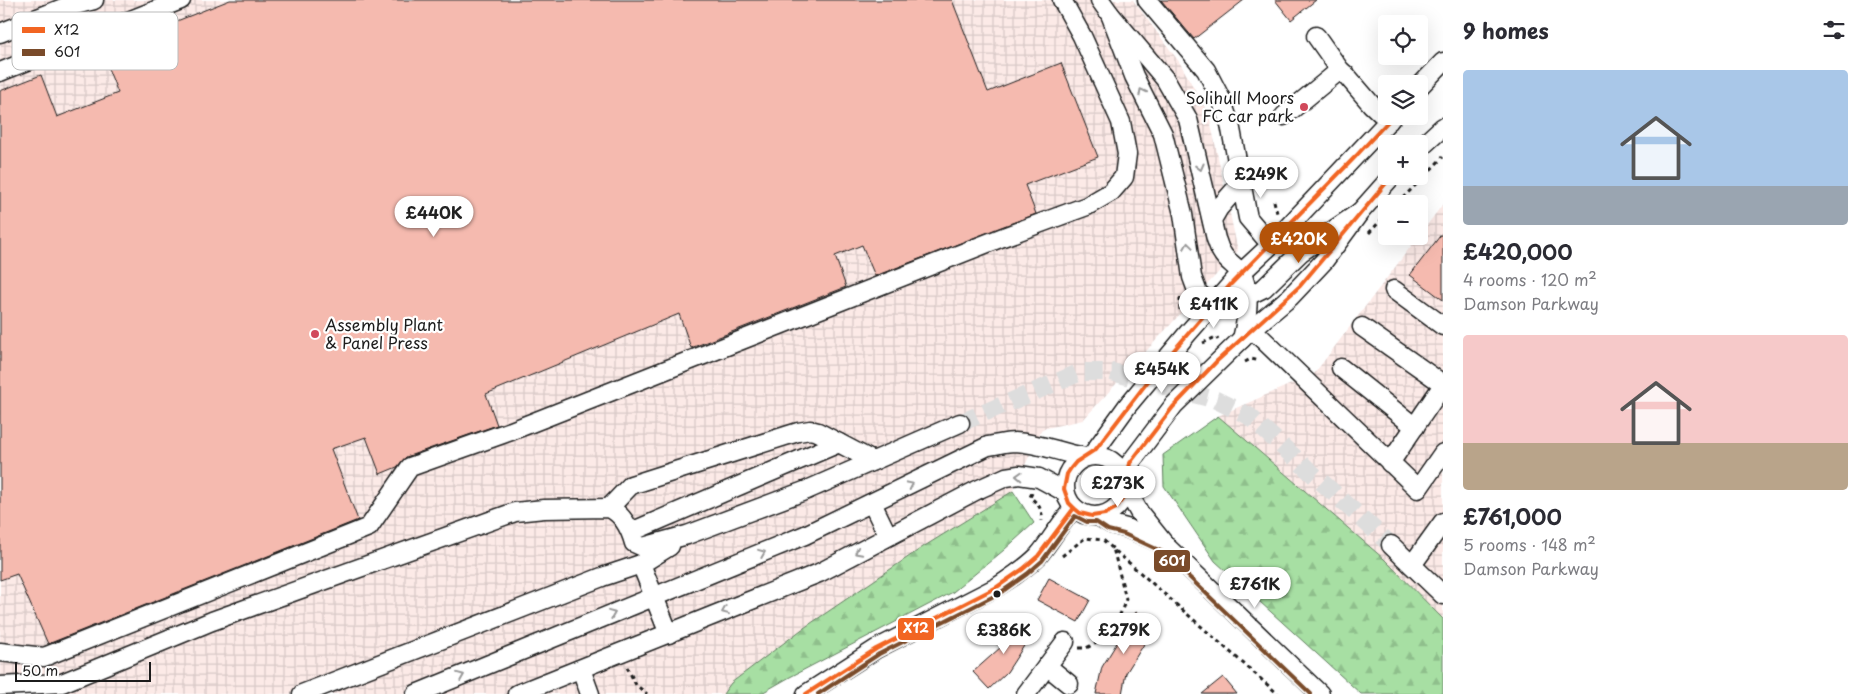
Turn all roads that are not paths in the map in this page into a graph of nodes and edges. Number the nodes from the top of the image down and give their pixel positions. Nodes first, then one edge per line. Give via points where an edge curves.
1 (94, 0) edge
2 (181, 0) edge
3 (1062, 0) edge
4 (1147, 0) edge
5 (72, 4) edge
6 (1105, 7) edge
7 (52, 12) edge
8 (151, 12) edge
9 (12, 28) edge
10 (0, 33) edge
11 (1316, 36) dead end
12 (1443, 62) edge
13 (12, 67) edge
14 (1340, 70) junction
15 (0, 72) edge
16 (1428, 78) edge
17 (1378, 109) edge
18 (1284, 116) dead end
19 (1385, 125) edge
20 (1443, 127) edge
21 (1428, 141) edge
22 (1240, 184) junction
23 (1384, 185) edge
24 (1360, 212) junction
25 (1212, 220) junction
26 (1271, 245) junction
27 (1241, 273) junction
28 (1394, 290) dead end
29 (1198, 293) junction
30 (1247, 297) junction
31 (1216, 303) junction
32 (1183, 326) junction
33 (1443, 326) edge
34 (1362, 327) dead end
35 (1247, 334) junction
36 (1341, 368) dead end
37 (1443, 384) edge
38 (960, 423) tunnel mouth
39 (1414, 427) junction
40 (839, 443) junction
41 (1443, 453) edge
42 (1088, 456) junction
43 (873, 461) junction
44 (1390, 463) junction
45 (1125, 483) junction
46 (1064, 492) junction
47 (872, 503) junction
48 (609, 508) junction
49 (1074, 508) junction
50 (1098, 516) junction
51 (1443, 522) edge
52 (631, 532) junction
53 (687, 535) junction
54 (888, 536) junction
55 (1391, 545) tunnel mouth
56 (1167, 547) junction
57 (641, 564) junction
58 (1412, 566) junction
59 (1443, 595) edge
60 (654, 597) junction
61 (669, 634) junction
62 (1065, 642) road end
63 (0, 652) edge
64 (1047, 666) junction
65 (581, 669) junction
66 (1069, 684) dead end
67 (0, 686) edge
68 (420, 693) edge
69 (302, 694) edge
70 (518, 694) edge
71 (590, 694) edge
72 (806, 694) edge
73 (1026, 694) edge
74 (1320, 694) edge

1 - 5 street
2 - 8 street
3 - 63 street via 1121,122 1127,154 1124,177 1111,192 1095,202 529,424 410,467 379,516 360,531 44,657
4 - 22 street via 1206,70 1220,97 1230,124
5 - 7 street
6 -> 25 street via 1165,78 1188,120
29 -> 6 street via 1163,134
9 - 10 street
11 - 14 street
12 - 16 street
13 - 15 street
14 - 17 street
14 - 18 street
19 - 26 street
20 - 21 street
22 - 25 street
22 - 26 street via 1248,218
23 - 24 street
24 - 30 street via 1301,252 1264,288
24 - 35 street via 1324,261 1290,297
25 - 27 street via 1222,254
26 - 27 street
27 - 30 street
27 - 31 street
28 - 33 street
29 - 31 street
29 - 32 street via 1194,319
30 - 31 street via 1235,302
30 - 35 street
31 - 32 street
32 - 42 street via 1128,406
34 - 37 street
35 - 44 street
35 - 45 street via 1174,405 1131,462
36 - 39 street
37 - 39 street
38 - 43 street
39 - 44 street
40 - 43 street
40 - 48 street via 818,432 798,432 631,486
40 - 52 street
41 - 44 street via 1418,489
42 - 45 street via 1103,456 1112,461 1120,469
42 - 46 street via 1075,462 1068,471
47 -> 42 street via 988,446 1013,442
43 - 53 street via 807,490
45 - 50 street via 1123,498 1117,507
45 - 56 street via 1139,512
46 - 49 street
46 -> 54 street via 1039,478 1006,477
47 - 54 street
60 -> 47 street via 805,535
48 - 52 street via 618,511
48 - 67 street via 515,512 212,621 62,683
49 - 50 street via 1089,516
49 - 72 street via 1037,556 1009,579 876,648
50 - 56 street
51 - 58 street
52 - 53 street via 634,543 643,547
53 - 57 street
54 -> 61 street via 819,573
55 - 58 street
56 - 74 street
57 - 60 street
57 - 69 street
58 - 59 street
60 - 61 street
68 -> 60 street
61 - 65 street
62 - 64 street
64 - 66 street
64 - 73 street
65 - 70 street
65 - 71 street

